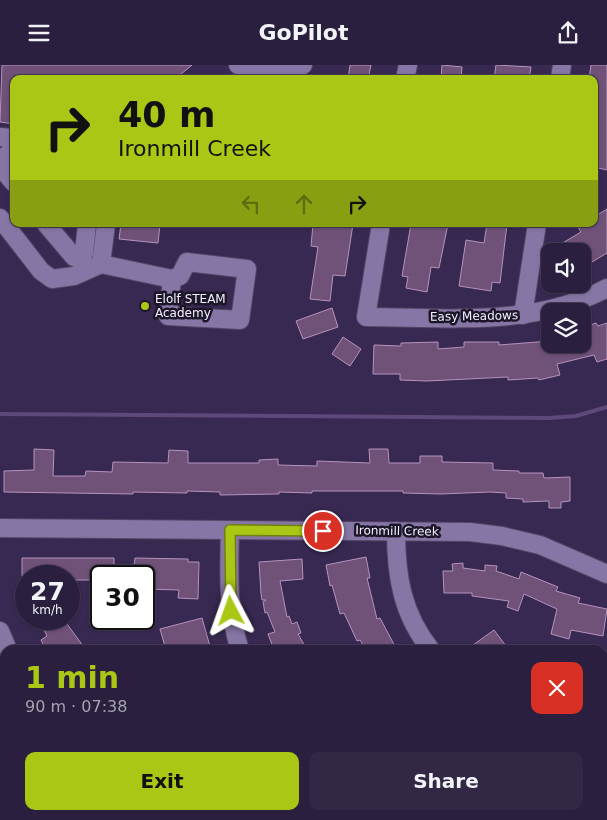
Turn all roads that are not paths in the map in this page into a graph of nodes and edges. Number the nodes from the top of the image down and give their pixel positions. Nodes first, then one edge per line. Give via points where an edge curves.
1 (238, 65) edge
2 (303, 65) edge
3 (10, 153) edge
4 (0, 161) edge
5 (0, 167) edge
6 (10, 178) edge
7 (11, 227) edge
8 (49, 227) edge
9 (86, 227) edge
10 (106, 227) edge
11 (381, 227) edge
12 (537, 227) edge
13 (101, 263) junction
14 (172, 279) junction
15 (607, 288) edge
16 (523, 315) junction
17 (0, 528) edge
18 (230, 530) junction
19 (396, 531) junction
20 (607, 574) edge
21 (0, 631) edge
22 (6, 645) edge
23 (238, 645) edge
24 (427, 645) edge

1 - 2 street via 292,71
3 - 4 street
5 - 6 street
7 - 13 street via 41,271 52,279 74,276
8 - 9 street via 74,257 84,253
10 - 13 street
11 - 16 street, Easy Meadows via 366,317
12 - 16 street
13 - 14 street
14 - 14 street via 168,316 240,320 247,269 187,262 180,276
15 - 16 street, Easy Meadows via 575,302
17 - 18 street, Ironmill Creek
18 - 19 street, Ironmill Creek
18 - 23 street via 232,625
19 - 20 street, Ironmill Creek via 502,535 540,545
19 - 24 street via 396,565 401,593 414,626
21 - 22 street

